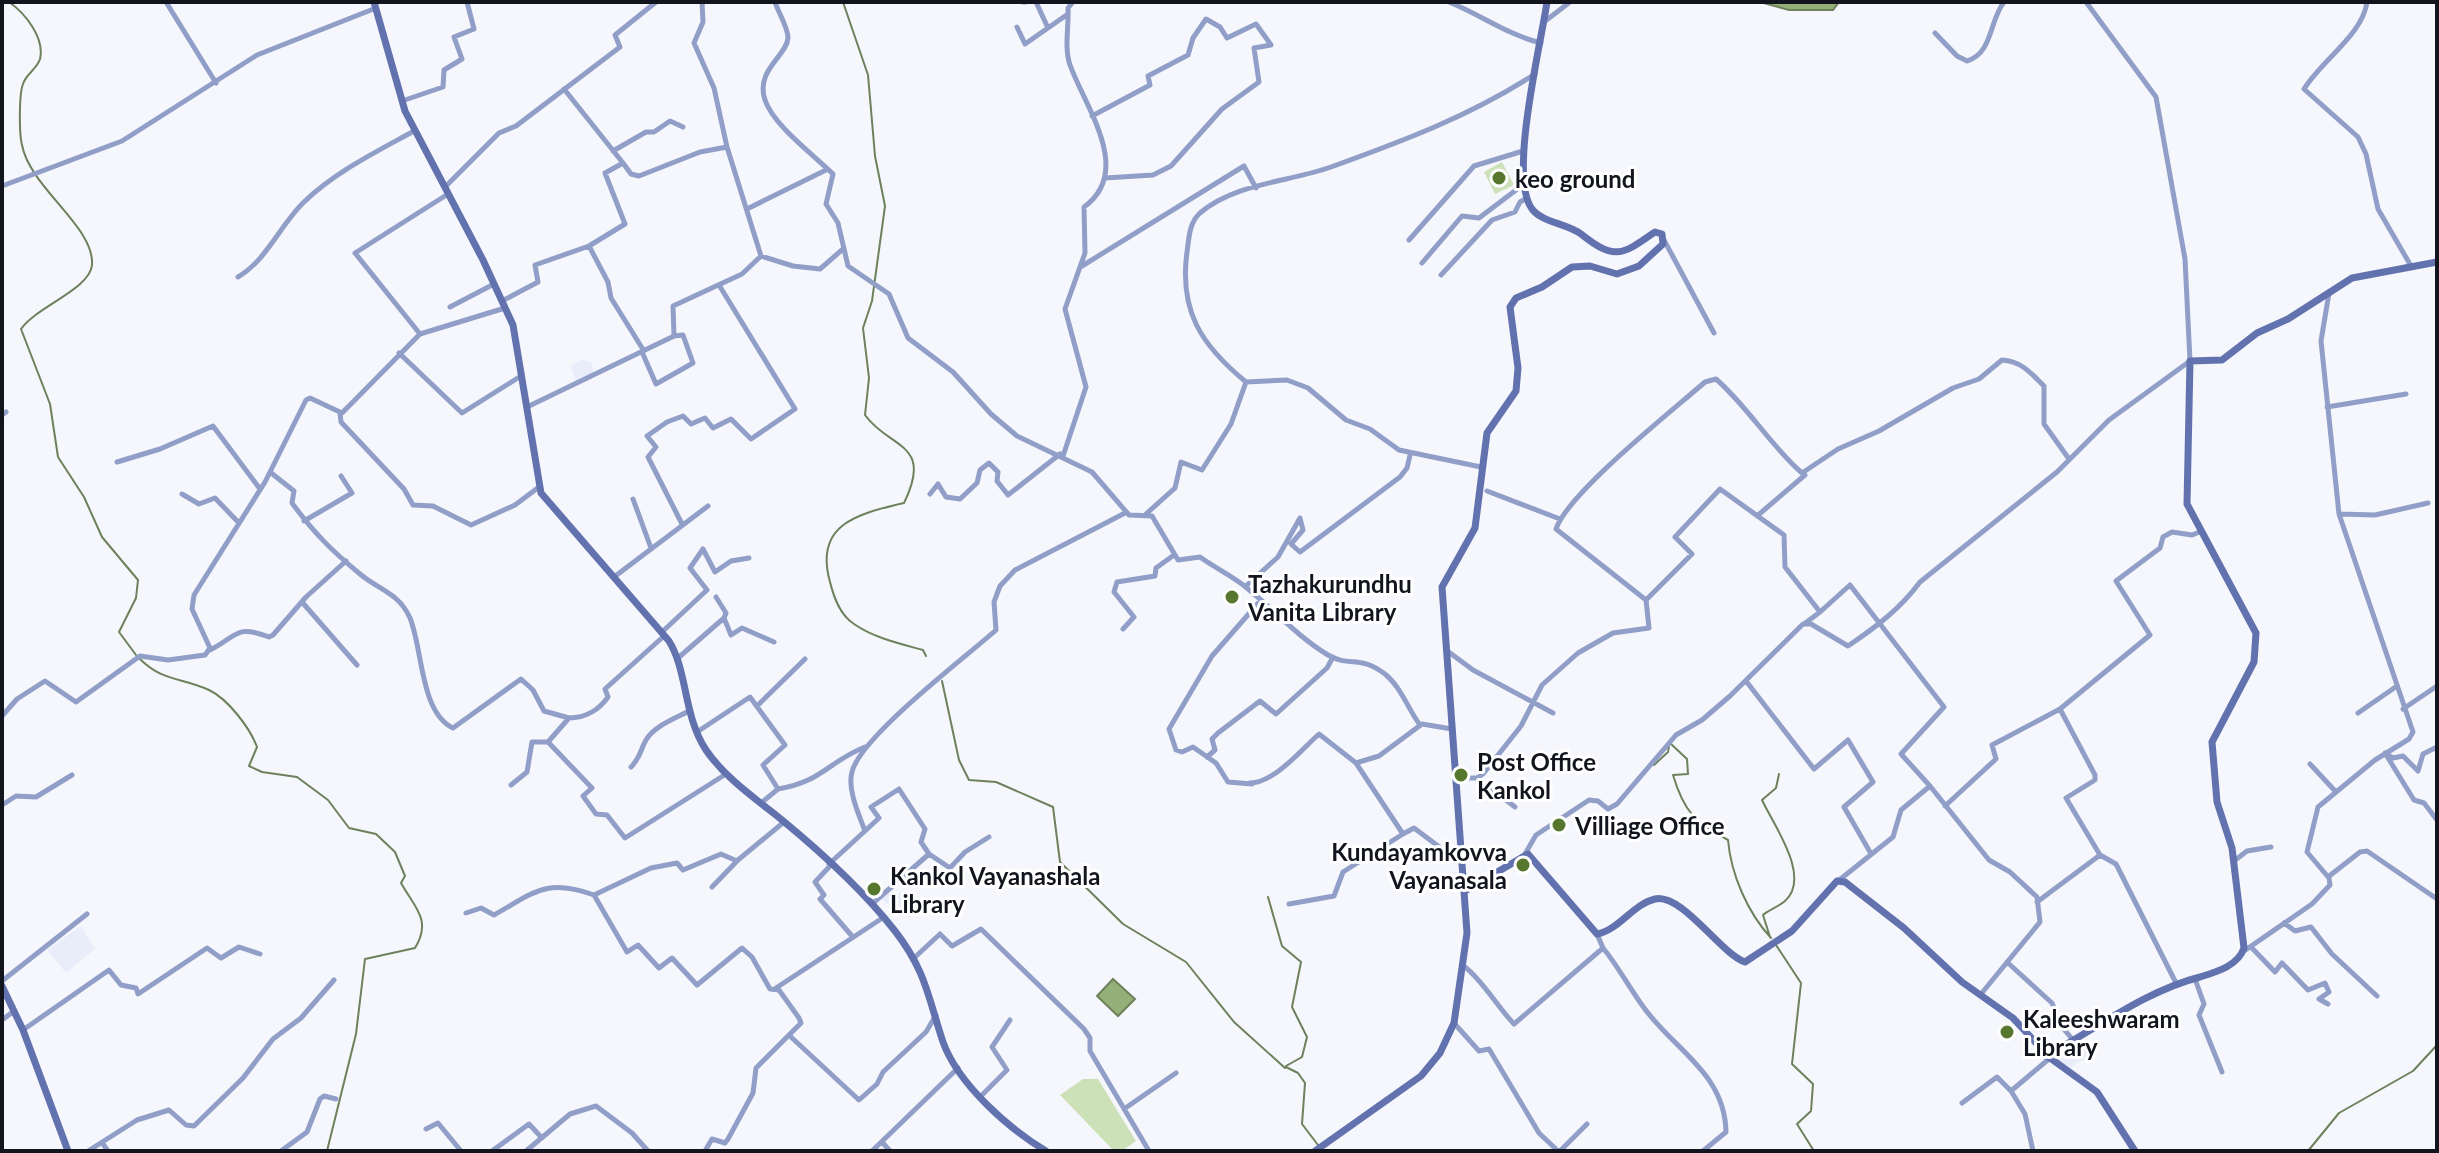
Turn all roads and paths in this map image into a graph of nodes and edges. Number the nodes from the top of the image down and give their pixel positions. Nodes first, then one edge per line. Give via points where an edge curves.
1 (166, 2) edge
2 (467, 2) edge
3 (656, 2) edge
4 (702, 2) edge
5 (775, 2) edge
6 (1036, 2) edge
7 (1073, 2) edge
8 (1449, 2) edge
9 (1547, 2) edge
10 (1570, 2) edge
11 (2004, 2) edge
12 (2086, 2) edge
13 (2367, 2) edge
14 (375, 5) edge
15 (1069, 14) junction
16 (1544, 23) junction
17 (1017, 27) dead end
18 (1048, 28) junction
19 (1935, 33) dead end
20 (1541, 43) junction
21 (1536, 74) junction
22 (216, 83) junction
23 (564, 89) junction
24 (402, 102) junction
25 (1092, 116) junction
26 (683, 127) dead end
27 (414, 131) junction
28 (727, 147) junction
29 (613, 151) junction
30 (1523, 151) junction
31 (623, 163) junction
32 (828, 169) junction
33 (1105, 178) junction
34 (1524, 184) junction
35 (2, 186) edge
36 (1256, 188) junction
37 (447, 190) junction
38 (1527, 198) junction
39 (749, 208) junction
40 (1664, 239) junction
41 (1409, 240) dead end
42 (589, 246) junction
43 (844, 249) junction
44 (761, 256) junction
45 (2437, 262) edge
46 (1422, 263) dead end
47 (2411, 266) junction
48 (1081, 267) junction
49 (1441, 275) dead end
50 (238, 277) dead end
51 (495, 283) junction
52 (719, 285) junction
53 (2330, 290) junction
54 (504, 305) junction
55 (450, 307) dead end
56 (1714, 333) dead end
57 (420, 334) junction
58 (674, 336) junction
59 (643, 351) junction
60 (399, 353) junction
61 (2190, 361) junction
62 (522, 376) junction
63 (1246, 382) junction
64 (2406, 394) dead end
65 (527, 407) junction
66 (2327, 407) junction
67 (340, 413) junction
68 (1062, 455) junction
69 (1410, 455) junction
70 (2069, 459) junction
71 (117, 462) dead end
72 (1481, 467) junction
73 (270, 472) junction
74 (1807, 473) junction
75 (341, 476) dead end
76 (539, 487) junction
77 (260, 489) junction
78 (1487, 491) dead end
79 (182, 494) dead end
80 (930, 494) dead end
81 (633, 499) dead end
82 (2428, 503) dead end
83 (708, 506) dead end
84 (1125, 513) junction
85 (1146, 514) junction
86 (2339, 514) junction
87 (1757, 516) junction
88 (1560, 519) junction
89 (304, 521) junction
90 (239, 523) junction
91 (682, 524) junction
92 (2202, 531) junction
93 (651, 548) junction
94 (1174, 555) junction
95 (749, 558) dead end
96 (346, 561) junction
97 (614, 578) junction
98 (1246, 586) junction
99 (716, 597) dead end
100 (1646, 600) junction
101 (1260, 601) junction
102 (302, 602) junction
103 (1820, 612) junction
104 (724, 618) junction
105 (1803, 624) junction
106 (1879, 625) junction
107 (1123, 629) dead end
108 (664, 634) junction
109 (774, 642) dead end
110 (209, 650) junction
111 (1445, 650) junction
112 (1333, 657) junction
113 (678, 658) junction
114 (805, 659) dead end
115 (357, 665) dead end
116 (1746, 681) junction
117 (2397, 686) junction
118 (2437, 686) edge
119 (1533, 704) junction
120 (757, 706) junction
121 (2060, 709) junction
122 (2403, 709) junction
123 (689, 711) junction
124 (1553, 713) dead end
125 (2358, 713) dead end
126 (2, 716) edge
127 (569, 718) junction
128 (1420, 725) junction
129 (1452, 729) junction
130 (697, 732) junction
131 (548, 742) junction
132 (870, 746) junction
133 (2437, 747) edge
134 (2385, 753) junction
135 (1207, 757) junction
136 (1356, 763) junction
137 (2310, 764) dead end
138 (631, 767) dead end
139 (726, 774) junction
140 (72, 775) dead end
141 (1456, 778) junction
142 (1477, 778) junction
143 (1245, 781) dead end
144 (1252, 784) junction
145 (511, 785) dead end
146 (1930, 786) junction
147 (778, 789) junction
148 (2336, 792) junction
149 (761, 803) junction
150 (2, 805) edge
151 (1945, 806) junction
152 (1515, 807) dead end
153 (2437, 820) edge
154 (784, 822) junction
155 (865, 831) junction
156 (1403, 834) junction
157 (989, 837) dead end
158 (2271, 847) dead end
159 (1870, 852) junction
160 (929, 854) junction
161 (1525, 855) junction
162 (2100, 855) junction
163 (737, 861) junction
164 (2233, 861) junction
165 (1462, 864) junction
166 (830, 865) junction
167 (2328, 877) junction
168 (1837, 881) junction
169 (712, 887) dead end
170 (1465, 891) junction
171 (594, 895) junction
172 (2437, 899) edge
173 (2037, 902) junction
174 (872, 904) junction
175 (1289, 904) dead end
176 (466, 913) dead end
177 (87, 914) dead end
178 (884, 917) junction
179 (2284, 923) junction
180 (1597, 934) junction
181 (852, 936) junction
182 (1603, 948) junction
183 (2247, 949) junction
184 (260, 954) dead end
185 (914, 958) junction
186 (2007, 962) junction
187 (1465, 967) junction
188 (2195, 978) junction
189 (334, 980) dead end
190 (2, 983) edge
191 (2176, 983) junction
192 (776, 988) junction
193 (1981, 994) junction
194 (2377, 996) dead end
195 (2328, 1004) dead end
196 (14, 1011) junction
197 (937, 1014) junction
198 (2, 1020) edge
199 (1010, 1020) dead end
200 (1454, 1023) junction
201 (23, 1030) junction
202 (790, 1034) junction
203 (2073, 1040) junction
204 (2048, 1057) junction
205 (958, 1067) junction
206 (2222, 1072) dead end
207 (1176, 1073) dead end
208 (2011, 1091) junction
209 (981, 1096) junction
210 (336, 1099) dead end
211 (1962, 1103) dead end
212 (1124, 1109) junction
213 (1587, 1124) dead end
214 (426, 1129) dead end
215 (542, 1138) junction
216 (882, 1142) junction
217 (103, 1144) junction
218 (68, 1151) edge
219 (88, 1151) edge
220 (108, 1151) edge
221 (281, 1151) edge
222 (461, 1151) edge
223 (492, 1151) edge
224 (526, 1151) edge
225 (648, 1151) edge
226 (705, 1151) edge
227 (872, 1151) edge
228 (890, 1151) edge
229 (1046, 1151) edge
230 (1149, 1151) edge
231 (1315, 1151) edge
232 (1559, 1151) edge
233 (1703, 1151) edge
234 (2033, 1151) edge
235 (2135, 1151) edge

1 - 22 street
2 - 24 street via 474,29 454,37 462,59 444,70 443,87
3 - 23 street via 615,35 620,47
4 - 28 street via 704,16 694,43 714,88
5 - 32 street via 788,37 771,63 764,99 776,119
6 - 18 street
7 - 15 street
8 - 20 street via 1515,37
9 - 16 main road
10 - 16 street
11 - 19 street via 1986,47 1976,58 1957,56
12 - 61 street via 2156,97 2185,259
13 - 47 street via 2358,28 2317,68 2304,89 2358,137 2378,209
14 - 22 street via 257,55
14 - 24 main road
15 - 18 street
15 - 25 street via 1070,66
16 - 20 main road
17 - 18 street via 1025,44
20 - 21 main road
21 - 30 main road
21 - 36 street via 1484,107 1435,128
22 - 35 street via 122,141
23 - 29 street
23 - 37 street via 499,133
24 - 27 main road
25 - 33 street via 1108,168
25 - 33 street via 1150,85 1148,76 1188,55 1206,19 1227,38 1256,24 1271,45 1254,48 1259,82 1222,109 1171,166 1153,175
26 - 29 street via 670,121
27 - 37 main road
27 - 50 street via 342,172 303,202 255,264
28 - 31 street via 639,176
28 - 39 street
29 - 31 street
30 - 34 main road
30 - 41 street via 1474,166
31 - 42 street via 605,173 625,224
32 - 39 street
32 - 43 street via 833,174 826,204 838,223
33 - 48 street via 1084,207
34 - 38 main road
34 - 46 street via 1479,218 1462,216
36 - 48 street via 1244,166
36 - 63 street via 1222,198 1199,214 1191,225 1183,277 1190,317
37 - 51 main road
37 - 57 street via 355,253
38 - 40 main road via 1540,216 1571,227 1604,251 1627,251 1655,232
38 - 49 street via 1515,212 1492,220
39 - 44 street
40 - 56 street
40 - 72 main road via 1628,271 1617,274 1578,265 1512,302 1517,384 1491,423
42 - 54 street via 535,265 538,282
42 - 59 street via 611,298
43 - 44 street via 820,269
43 - 68 street via 848,266 889,294 908,338 953,372 1017,436
44 - 52 street via 742,274
45 - 47 main road
47 - 53 main road via 2352,278
48 - 68 street via 1065,309 1086,387
51 - 54 main road
51 - 55 street
52 - 58 street via 673,306
52 - 91 street via 795,409 751,439 731,419 713,428 705,418 691,424 683,416 647,436 656,447 648,457
53 - 61 main road via 2222,360
53 - 66 street via 2321,341
54 - 57 street
54 - 62 main road
57 - 60 street
58 - 59 street
58 - 59 street via 683,335 693,363 656,384
59 - 65 street
60 - 62 street via 462,413
60 - 67 street
61 - 70 street via 2109,420
61 - 92 main road via 2187,504
62 - 65 main road
63 - 69 street via 1287,380 1308,388 1346,420
63 - 85 street via 1231,424 1202,470 1181,462 1175,488
64 - 66 street
65 - 76 main road
66 - 86 street
67 - 73 street via 306,400
67 - 76 street via 341,422 413,505 433,506 471,525 515,505
68 - 80 street via 1008,495 989,463 960,499 946,497 938,484
68 - 84 street via 1092,472
69 - 72 street
69 - 98 street via 1400,477 1300,552 1291,544 1303,530 1300,518 1278,557
70 - 74 street via 2044,424 2044,386 2023,366 2002,360 1979,379 1838,449
70 - 106 street via 1920,582
71 - 77 street via 213,426
72 - 111 main road via 1475,528 1442,587
73 - 77 street
73 - 89 street via 294,491 292,503
74 - 87 street
74 - 88 street via 1792,464 1728,389 1710,380 1652,427
75 - 89 street via 352,493
76 - 97 main road
77 - 90 street
78 - 88 street
79 - 90 street via 199,504 220,500
81 - 93 street
82 - 86 street via 2375,515
83 - 91 street
84 - 85 street
84 - 132 street via 1015,570 994,602 996,630 922,691
85 - 94 street via 1158,524
86 - 117 street
87 - 100 street via 1720,489 1675,537 1692,554
87 - 103 street via 1784,535 1785,567
88 - 100 street via 1556,529
89 - 96 street
90 - 110 street via 194,595 192,609
91 - 93 street
92 - 121 street via 2163,537 2160,548 2116,581 2150,635
92 - 164 main road via 2256,633 2254,662 2212,742 2217,802
93 - 97 street
94 - 98 street via 1184,561 1200,557
94 - 107 street via 1156,568 1155,576 1117,582 1114,592 1134,617
95 - 108 street via 731,561 715,572 703,549 690,568 707,590
96 - 102 street
96 - 127 street via 400,601 425,671 429,704 445,724 453,728 521,679 544,711
97 - 108 main road
98 - 101 street
99 - 104 street
100 - 119 street via 1649,628 1613,633 1578,653 1542,685
101 - 112 street
101 - 135 street via 1212,656 1169,729 1176,750 1193,747
102 - 110 street via 269,637 242,630
102 - 115 street
103 - 105 street
103 - 106 street via 1850,585
104 - 109 street via 731,635 742,628
104 - 113 street
105 - 106 street via 1848,646
105 - 116 street
106 - 146 street via 1944,707 1901,754
108 - 113 main road
108 - 127 street via 605,689 604,703 580,718
110 - 126 street via 196,659 138,657 79,701 72,702 45,681
111 - 119 street
111 - 129 main road
112 - 128 street via 1370,663 1396,685
112 - 135 street via 1276,714 1260,701 1218,733 1212,739 1215,750
113 - 123 main road
114 - 120 street
116 - 159 street via 1814,769 1848,740 1873,782 1844,807
116 - 161 street via 1702,720 1676,735 1617,804 1608,809 1589,800 1536,835
117 - 122 street
117 - 125 street
118 - 122 street
119 - 124 street
119 - 142 street
120 - 130 street via 750,697
120 - 147 street via 785,745 763,765
121 - 151 street via 1992,745 1996,759
121 - 162 street via 2095,775 2066,798
122 - 134 street via 2412,736
123 - 130 main road
123 - 138 street via 654,732
127 - 131 street
128 - 129 street
128 - 136 street via 1379,756
129 - 141 main road
130 - 139 main road
131 - 139 street via 592,788 583,796 596,814 607,815 625,838
131 - 145 street via 532,742 527,772
132 - 147 street via 848,754 815,780
132 - 155 street via 852,771
133 - 134 street via 2423,754 2418,771 2403,756
134 - 148 street
134 - 153 street via 2414,800 2424,803
135 - 144 street via 1228,782
136 - 144 street via 1319,734 1293,763
136 - 156 street
137 - 148 street
139 - 149 main road
140 - 150 street via 36,797 16,796
141 - 142 street
141 - 165 main road
142 - 152 street
143 - 144 street
146 - 151 street
146 - 159 street via 1901,810 1893,837
147 - 149 street
148 - 167 street via 2316,809 2307,852
149 - 154 main road
151 - 173 street via 1989,860 2010,872
154 - 163 street
154 - 166 main road
155 - 160 street via 879,818 871,807 899,789 925,829 921,842
155 - 166 street
156 - 165 street via 1414,828
156 - 175 street via 1343,872 1334,896
157 - 160 street via 950,868
158 - 164 street via 2247,851
159 - 168 street
160 - 174 street
161 - 170 main road
161 - 180 main road
162 - 173 street
162 - 191 street via 2116,864
163 - 169 street
163 - 171 street via 721,854 683,870 677,863 651,868
164 - 183 main road
165 - 170 main road
166 - 174 main road
166 - 181 street via 815,882 824,895 820,899
167 - 172 street via 2367,851
167 - 179 street via 2326,893
168 - 180 main road via 1792,931 1745,962 1663,899 1650,901
168 - 193 main road via 1893,919
170 - 187 main road
171 - 176 street via 547,887 494,915 481,908
171 - 192 street via 627,952 638,945 659,968 672,958 697,985 742,948 770,989
173 - 186 street via 2040,922
174 - 178 main road
177 - 190 street
178 - 181 street
178 - 185 main road
179 - 183 street
179 - 194 street via 2295,931 2311,927
180 - 182 street
181 - 192 street
182 - 187 street via 1514,1024
182 - 233 street via 1641,1004 1715,1086 1726,1109 1726,1132
183 - 188 main road via 2227,966
183 - 195 street via 2275,972 2282,963 2308,990 2325,983 2329,992 2319,999
184 - 201 street via 239,947 221,958 207,948 138,994 109,970
185 - 197 main road
185 - 212 street via 940,934 952,946 981,929 1084,1029 1090,1051
186 - 193 street
186 - 203 street via 2052,1003
187 - 200 main road
188 - 191 main road
188 - 206 street via 2204,1004 2199,1015
189 - 217 street via 194,1126 169,1110 137,1120
190 - 196 main road
191 - 203 main road
192 - 202 street via 801,1023
193 - 204 main road via 2013,1018
196 - 198 street
196 - 201 main road
197 - 202 street via 859,1100
197 - 205 main road via 942,1040
199 - 209 street via 992,1047 1007,1070
200 - 231 main road via 1421,1076
200 - 232 street via 1479,1051 1489,1049 1539,1133
201 - 218 main road
202 - 226 street via 756,1068 753,1093 728,1139 712,1139
203 - 204 main road
204 - 208 street
204 - 235 main road via 2097,1092
205 - 209 main road
205 - 216 street
207 - 212 street
208 - 211 street via 1997,1077
208 - 234 street via 2025,1114
209 - 229 main road via 998,1119
210 - 221 street via 320,1099 307,1132
212 - 230 street
213 - 232 street
214 - 222 street via 438,1123
215 - 223 street via 529,1124
215 - 224 street
215 - 225 street via 570,1114 596,1106
216 - 227 street
216 - 228 street
217 - 219 street
217 - 220 street

